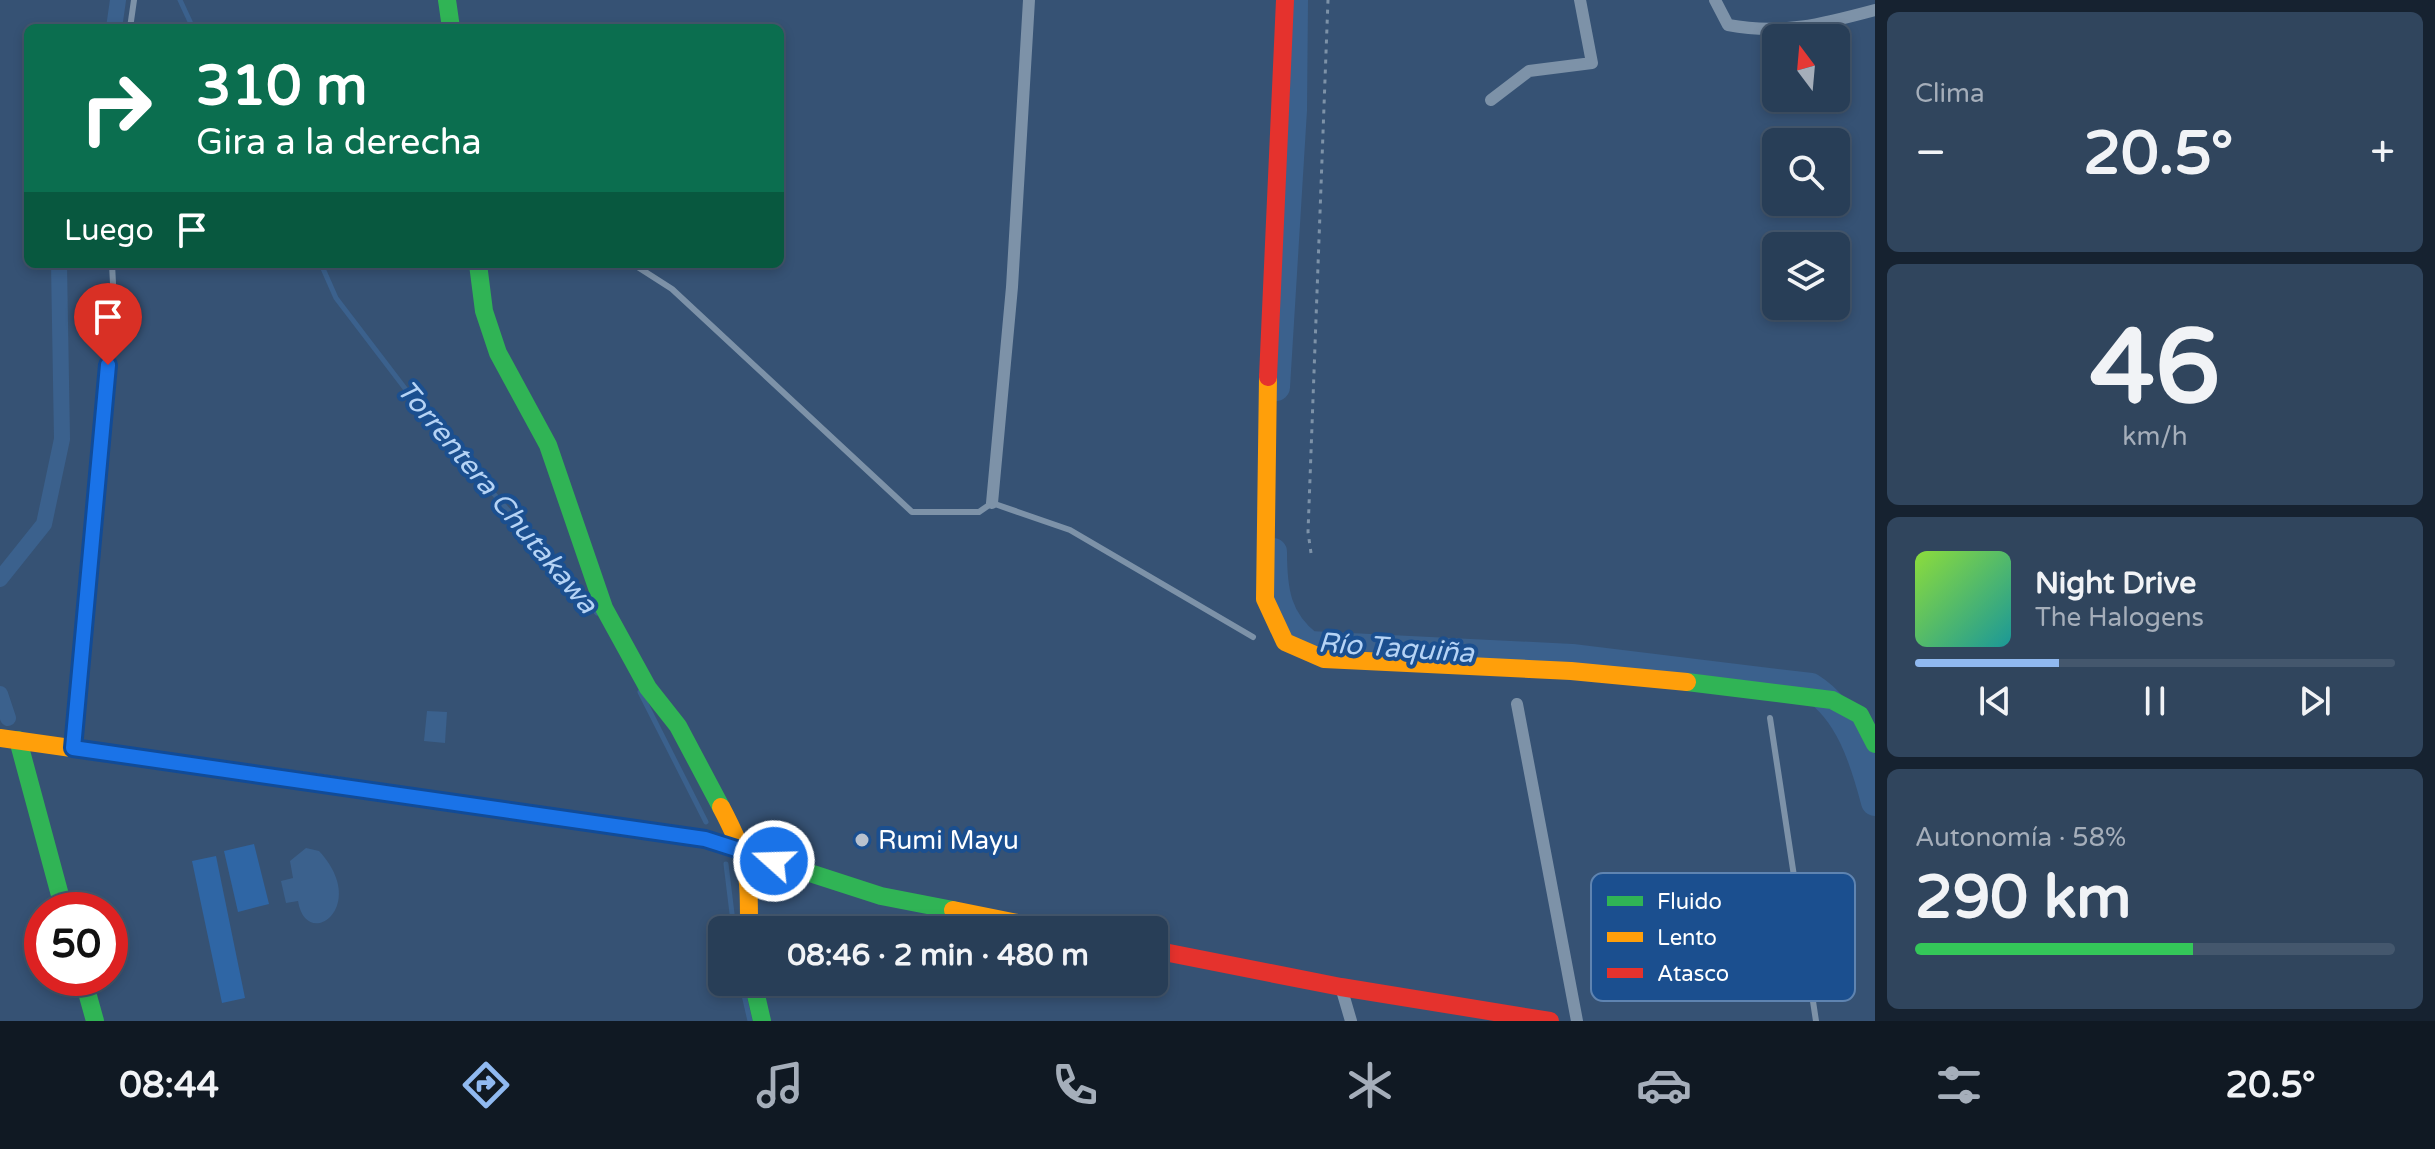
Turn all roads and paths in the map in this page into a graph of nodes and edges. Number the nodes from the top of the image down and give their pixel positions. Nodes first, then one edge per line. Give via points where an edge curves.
1 (134, 0) edge
2 (447, 0) edge
3 (1029, 0) edge
4 (1285, 0) edge
5 (1328, 0) edge
6 (1580, 0) edge
7 (1715, 0) edge
8 (1875, 10) edge
9 (131, 24) edge
10 (450, 24) edge
11 (1491, 100) dead end
12 (112, 268) edge
13 (479, 268) edge
14 (639, 268) edge
15 (992, 503) junction
16 (1311, 553) dead end
17 (1253, 637) dead end
18 (1517, 704) dead end
19 (1770, 718) dead end
20 (9, 739) edge
21 (1875, 744) edge
22 (73, 748) junction
23 (737, 848) junction
24 (1794, 873) edge
25 (58, 892) edge
26 (749, 916) edge
27 (982, 916) edge
28 (1168, 953) edge
29 (1341, 987) junction
30 (88, 996) edge
31 (756, 996) edge
32 (1813, 1001) edge
33 (95, 1021) edge
34 (762, 1021) edge
35 (1351, 1021) edge
36 (1549, 1021) edge
37 (1577, 1021) edge
38 (1816, 1021) edge

1 - 9 lane
2 - 10 main road
3 - 15 street via 1012,287
4 - 21 main road via 1268,383 1265,599 1285,642 1324,659 1571,671 1786,692 1832,700 1860,715
5 - 16 path
6 - 11 street via 1592,63 1529,71
7 - 8 street via 1728,25 1750,29 1798,30
12 - 22 lane via 114,303
13 - 23 main road via 484,311 498,353 548,445 604,608 648,688 678,726
14 - 15 lane via 672,289 912,512 979,512
15 - 17 lane via 1070,530
18 - 37 street
19 - 24 lane
20 - 22 main road
20 - 25 main road
22 - 23 main road via 705,839
23 - 26 main road via 749,874
23 - 27 main road via 881,896
28 - 29 main road
29 - 35 street
29 - 36 main road
30 - 33 main road
31 - 34 main road
32 - 38 lane

